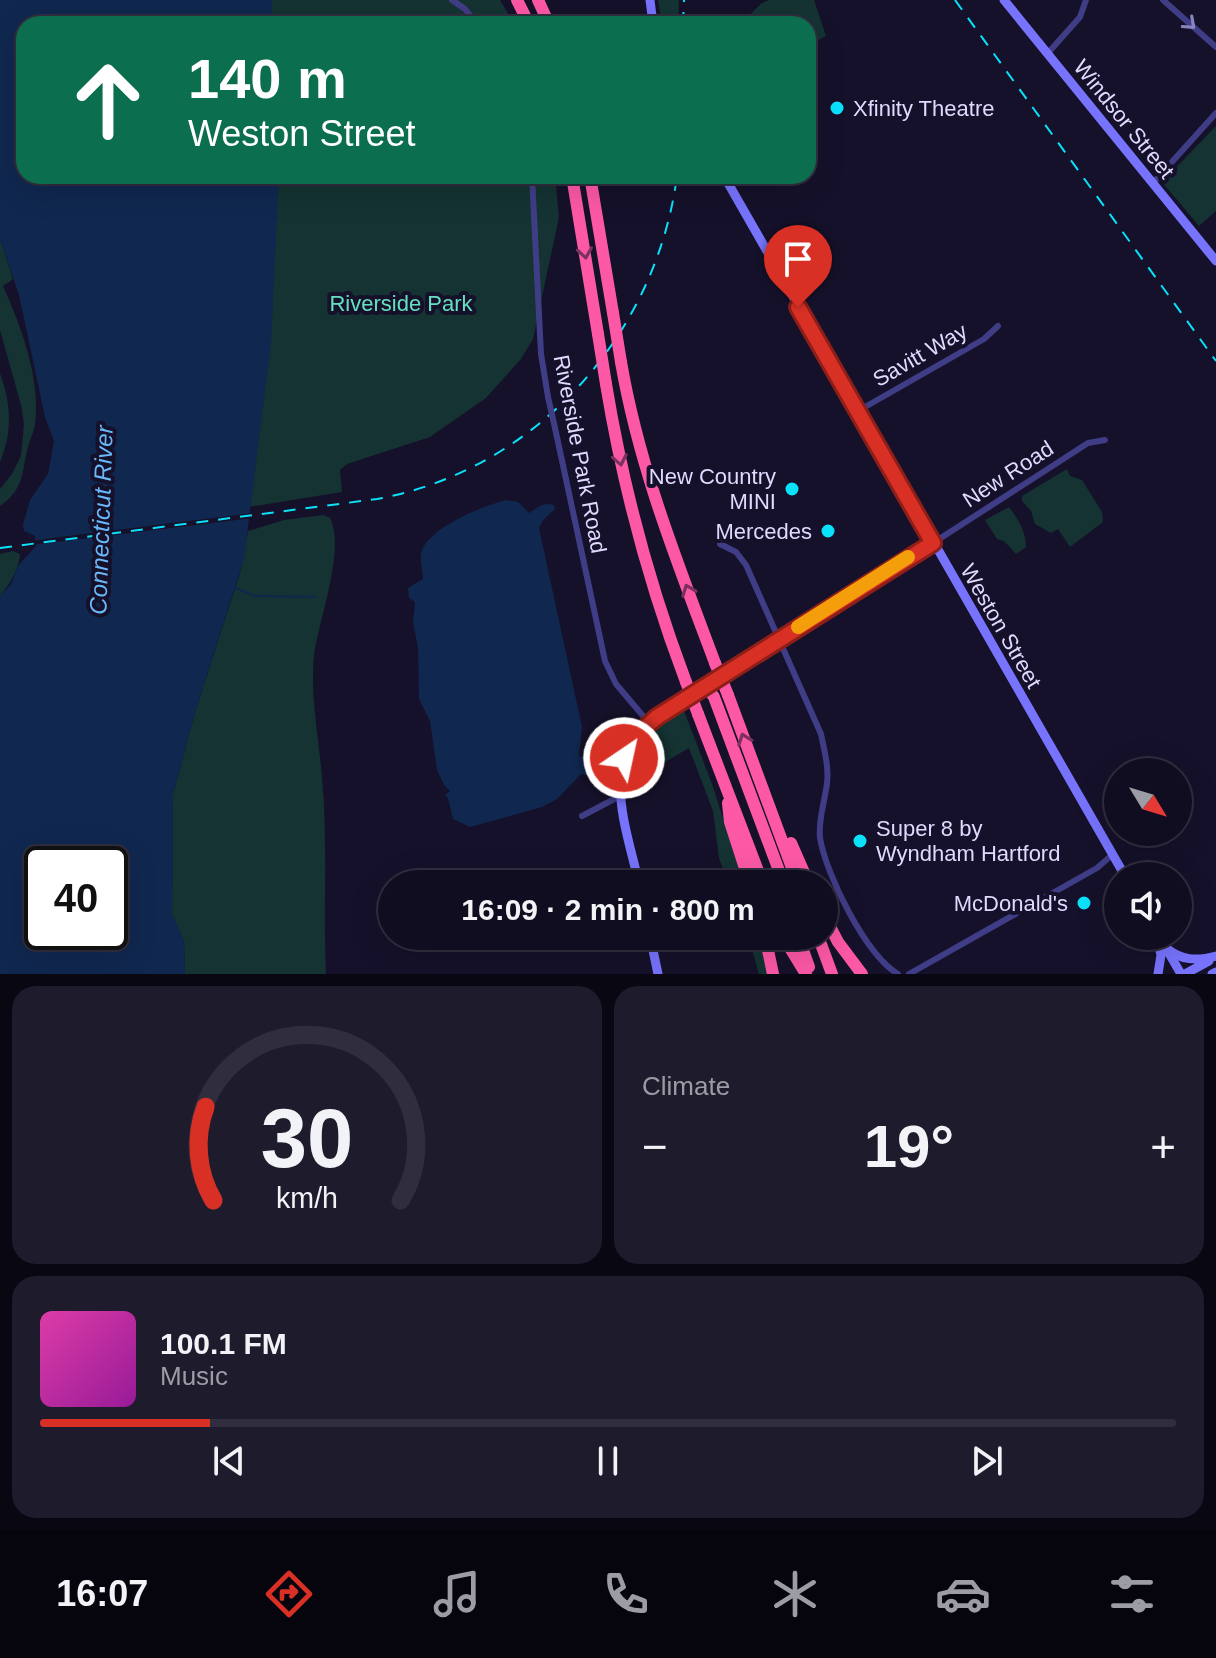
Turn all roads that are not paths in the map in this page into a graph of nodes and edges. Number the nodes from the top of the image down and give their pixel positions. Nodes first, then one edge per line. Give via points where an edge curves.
1 (452, 0) edge
2 (1004, 0) edge
3 (1086, 0) edge
4 (1163, 0) edge
5 (471, 16) edge
6 (1216, 47) edge
7 (1048, 53) junction
8 (1216, 113) edge
9 (1153, 183) junction
10 (532, 184) edge
11 (573, 184) edge
12 (591, 184) edge
13 (729, 184) edge
14 (1216, 261) edge
15 (998, 326) dead end
16 (858, 411) junction
17 (1105, 440) dead end
18 (933, 543) junction
19 (720, 544) dead end
20 (779, 639) junction
21 (706, 686) junction
22 (649, 723) junction
23 (760, 783) junction
24 (728, 793) junction
25 (620, 796) junction
26 (582, 816) dead end
27 (1112, 855) junction
28 (1116, 862) edge
29 (636, 870) edge
30 (745, 870) edge
31 (758, 870) edge
32 (773, 870) edge
33 (779, 870) edge
34 (793, 870) edge
35 (803, 870) edge
36 (838, 942) edge
37 (653, 950) edge
38 (768, 950) edge
39 (788, 950) edge
40 (791, 950) edge
41 (803, 950) edge
42 (810, 950) edge
43 (823, 950) edge
44 (1160, 950) edge
45 (1167, 950) edge
46 (1170, 950) edge
47 (1216, 957) edge
48 (658, 974) edge
49 (773, 974) edge
50 (797, 974) edge
51 (806, 974) edge
52 (812, 974) edge
53 (819, 974) edge
54 (832, 974) edge
55 (862, 974) edge
56 (898, 974) edge
57 (909, 974) edge
58 (1158, 974) edge
59 (1183, 974) edge

1 - 5 street
2 - 7 main road, Windsor Street
3 - 7 street via 1080,17
4 -> 6 street
7 - 9 main road, Windsor Street
8 - 9 street
9 - 14 main road, Windsor Street
10 - 22 street, Riverside Park Road, bridge via 541,354 604,657 616,684
11 -> 24 highway, bridge via 636,534
23 -> 12 highway, bridge via 652,493 632,420
13 - 16 main road, Weston Street
15 - 16 street, Savitt Way
16 - 18 main road, Weston Street
17 - 18 street, New Road via 1088,443
18 - 20 main road
18 - 27 main road, Weston Street
19 - 20 street via 746,565
20 - 21 main road
20 - 56 street via 820,733 827,762 820,838 828,864 865,939
21 - 22 main road
21 - 32 highway via 705,695
21 - 33 highway
22 - 25 main road via 624,758
23 - 34 highway
23 - 35 highway
24 - 30 highway via 730,822
24 - 31 highway
25 - 26 street
25 - 29 main road
27 - 28 main road, Weston Street
27 - 57 street
36 - 55 highway
37 - 48 main road
38 - 49 highway
39 - 50 highway
40 - 51 highway
41 - 52 highway
42 - 53 highway
43 - 54 highway
44 - 58 main road
45 - 59 main road
46 - 47 main road via 1192,960
47 - 59 main road

